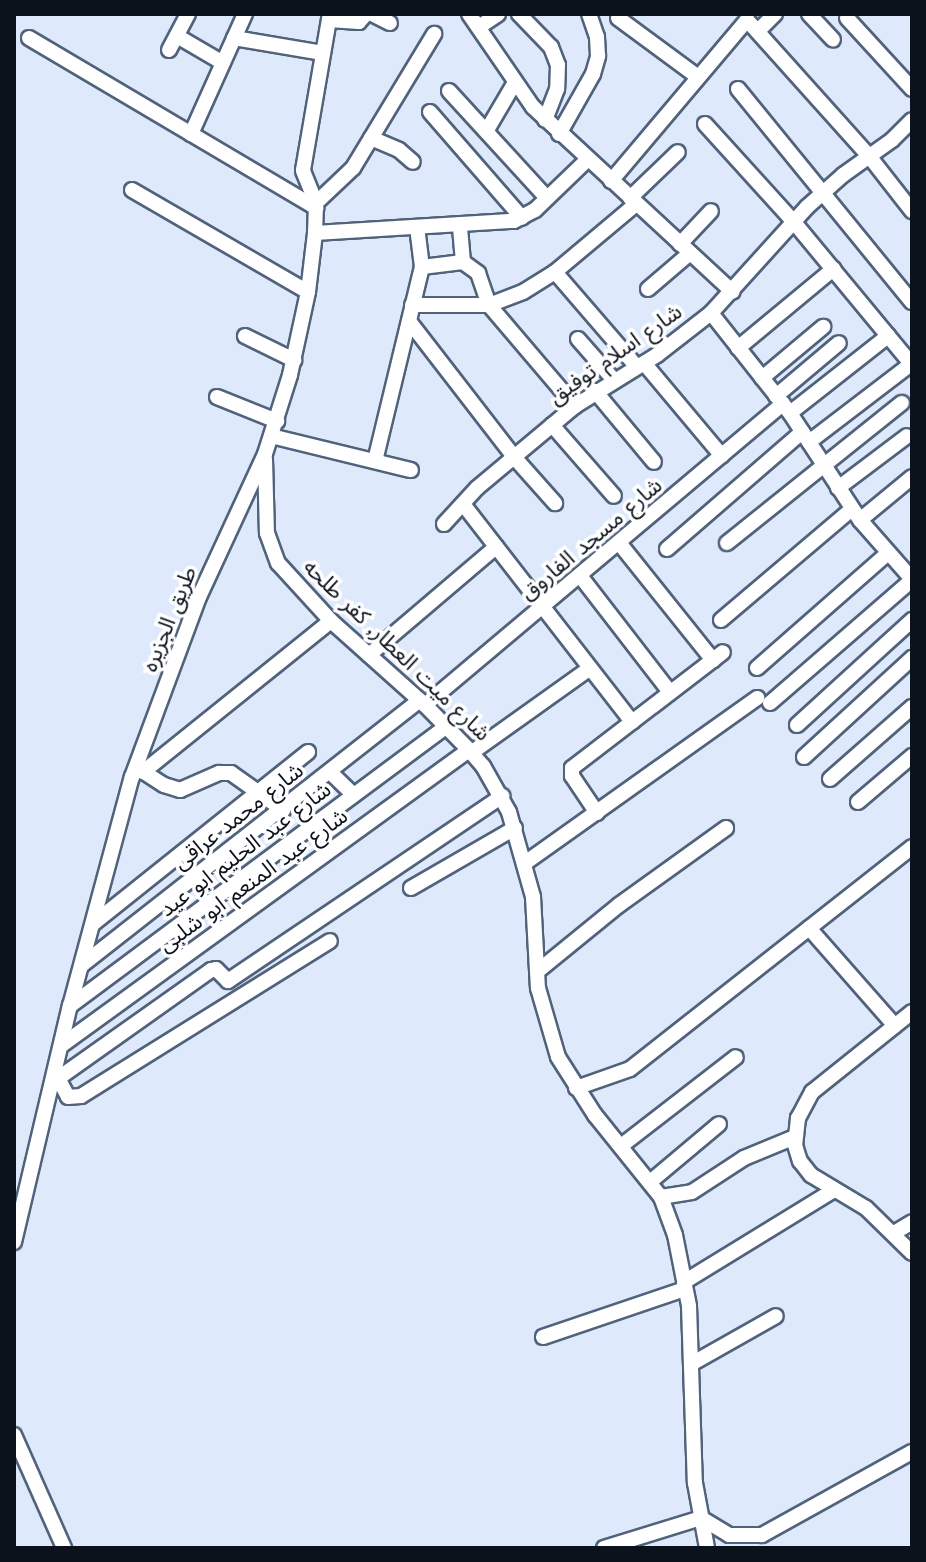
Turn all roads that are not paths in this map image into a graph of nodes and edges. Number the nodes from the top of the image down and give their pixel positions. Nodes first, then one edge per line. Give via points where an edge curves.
1 (188, 14) edge
2 (245, 14) edge
3 (369, 14) edge
4 (469, 14) edge
5 (498, 14) edge
6 (519, 14) edge
7 (589, 14) edge
8 (775, 14) edge
9 (809, 14) edge
10 (620, 16) edge
11 (329, 17) edge
12 (847, 18) dead end
13 (749, 22) edge
14 (390, 23) dead end
15 (479, 27) junction
16 (434, 34) dead end
17 (177, 36) junction
18 (597, 37) junction
19 (29, 38) dead end
20 (234, 38) junction
21 (833, 40) dead end
22 (169, 50) dead end
23 (323, 53) junction
24 (223, 63) junction
25 (698, 77) junction
26 (514, 84) junction
27 (738, 89) dead end
28 (912, 89) edge
29 (449, 91) dead end
30 (430, 112) dead end
31 (545, 120) junction
32 (705, 124) dead end
33 (911, 124) edge
34 (487, 130) junction
35 (191, 134) junction
36 (559, 134) junction
37 (371, 138) junction
38 (678, 152) dead end
39 (869, 156) junction
40 (587, 160) junction
41 (413, 162) dead end
42 (611, 181) junction
43 (132, 190) dead end
44 (822, 192) junction
45 (547, 198) junction
46 (633, 201) junction
47 (317, 206) junction
48 (711, 211) dead end
49 (912, 211) edge
50 (522, 218) junction
51 (793, 221) junction
52 (460, 224) junction
53 (417, 227) junction
54 (315, 233) junction
55 (685, 248) junction
56 (463, 262) junction
57 (422, 267) junction
58 (833, 269) junction
59 (555, 272) junction
60 (648, 289) dead end
61 (308, 292) junction
62 (733, 292) junction
63 (912, 302) edge
64 (412, 305) junction
65 (489, 305) junction
66 (711, 313) junction
67 (409, 321) junction
68 (823, 327) dead end
69 (245, 336) dead end
70 (888, 336) junction
71 (578, 339) dead end
72 (839, 343) dead end
73 (738, 348) junction
74 (294, 360) junction
75 (640, 365) junction
76 (912, 365) edge
77 (762, 378) junction
78 (614, 380) junction
79 (595, 391) junction
80 (217, 397) dead end
81 (902, 403) dead end
82 (783, 404) junction
83 (575, 406) junction
84 (277, 421) junction
85 (552, 425) junction
86 (271, 436) junction
87 (907, 436) dead end
88 (806, 437) junction
89 (265, 454) junction
90 (722, 456) junction
91 (514, 457) junction
92 (375, 461) junction
93 (654, 462) dead end
94 (824, 464) junction
95 (411, 470) dead end
96 (912, 477) edge
97 (838, 488) junction
98 (614, 496) dead end
99 (555, 503) dead end
100 (463, 504) junction
101 (856, 515) junction
102 (444, 524) dead end
103 (727, 543) dead end
104 (620, 544) junction
105 (496, 547) junction
106 (667, 549) dead end
107 (888, 553) junction
108 (581, 577) junction
109 (912, 580) edge
110 (544, 608) junction
111 (721, 620) dead end
112 (912, 620) edge
113 (331, 621) junction
114 (369, 655) junction
115 (912, 658) edge
116 (590, 668) junction
117 (757, 668) dead end
118 (670, 692) junction
119 (423, 703) junction
120 (912, 707) edge
121 (632, 722) junction
122 (797, 725) dead end
123 (446, 727) junction
124 (308, 752) dead end
125 (470, 752) junction
126 (912, 756) edge
127 (804, 757) dead end
128 (139, 769) junction
129 (330, 772) junction
130 (830, 779) dead end
131 (258, 792) junction
132 (354, 795) junction
133 (502, 796) junction
134 (858, 802) dead end
135 (283, 810) junction
136 (597, 813) junction
137 (515, 828) junction
138 (726, 828) dead end
139 (241, 843) junction
140 (912, 847) edge
141 (525, 863) junction
142 (261, 864) junction
143 (411, 888) dead end
144 (93, 923) junction
145 (809, 928) junction
146 (330, 941) dead end
147 (82, 965) junction
148 (538, 971) junction
149 (70, 1006) junction
150 (912, 1012) edge
151 (895, 1026) junction
152 (62, 1045) junction
153 (736, 1057) dead end
154 (56, 1080) junction
155 (576, 1088) junction
156 (719, 1124) dead end
157 (795, 1137) junction
158 (621, 1146) junction
159 (650, 1182) junction
160 (834, 1190) junction
161 (661, 1197) junction
162 (912, 1222) edge
163 (894, 1233) junction
164 (14, 1242) edge
165 (912, 1253) edge
166 (684, 1286) junction
167 (776, 1316) dead end
168 (543, 1337) dead end
169 (693, 1363) junction
170 (14, 1435) edge
171 (912, 1452) edge
172 (701, 1518) junction
173 (64, 1548) edge
174 (604, 1548) edge
175 (707, 1548) edge

1 - 17 street
2 - 20 street
3 - 11 street via 359,22
3 - 14 street
4 - 15 street
5 - 15 street
6 - 31 street via 551,47 558,65 557,89
7 - 18 street
8 - 13 street
9 - 21 street
10 - 18 street
10 - 25 street
11 - 23 street, طريق الجزيره
12 - 28 street
13 - 25 street
13 - 39 street
15 - 26 street
16 - 37 street
17 - 22 street
17 - 24 street
18 - 36 street via 593,74
19 - 35 street
20 - 23 street
20 - 24 street
23 - 47 street, طريق الجزيره via 303,170
24 - 35 street
25 - 42 street
26 - 31 street
26 - 34 street
27 - 44 street
29 - 34 street
30 - 50 street
31 - 36 street
32 - 51 street
33 - 39 street, شارع اسلام توفيق
34 - 45 street
35 - 47 street
36 - 40 street
37 - 41 street
37 - 47 street via 348,176
38 - 46 street
39 - 44 street, شارع اسلام توفيق
39 - 49 street
40 - 42 street
40 - 45 street
42 - 46 street
43 - 61 street
44 - 51 street, شارع اسلام توفيق
44 - 63 street
45 - 50 street
46 - 55 street
46 - 59 street
47 - 54 street, طريق الجزيره
48 - 55 street
50 - 52 street
51 - 58 street
51 - 62 street, شارع اسلام توفيق
52 - 53 street
52 - 56 street
53 - 54 street
53 - 57 street
54 - 61 street, طريق الجزيره
55 - 60 street
55 - 62 street
56 - 57 street
56 - 65 street via 478,273
57 - 64 street
58 - 70 street
58 - 73 street
59 - 65 street
59 - 75 street
61 - 74 street, طريق الجزيره
62 - 66 street, شارع اسلام توفيق
64 - 65 street
64 - 67 street
65 - 83 street
66 - 73 street
66 - 75 street, شارع اسلام توفيق
67 - 91 street
67 - 92 street
68 - 77 street
69 - 74 street
70 - 76 street
70 - 82 street
71 - 78 street
72 - 82 street
73 - 77 street
74 - 84 street, طريق الجزيره
75 - 78 street, شارع اسلام توفيق
75 - 90 street
76 - 88 street
77 - 82 street
78 - 79 street, شارع اسلام توفيق
79 - 83 street, شارع اسلام توفيق
79 - 93 street
80 - 84 street
81 - 94 street
82 - 88 street
82 - 90 street, شارع مسجد الفاروق
83 - 85 street, شارع اسلام توفيق
84 - 86 street, طريق الجزيره
85 - 91 street, شارع اسلام توفيق
85 - 98 street
86 - 89 street, طريق الجزيره
86 - 92 street
87 - 97 street
88 - 94 street
88 - 106 street
89 - 113 street, شارع ميت العطار, كفر طلحه via 271,548 288,576
89 - 128 street, طريق الجزيره via 199,597
90 - 104 street, شارع مسجد الفاروق
91 - 99 street
91 - 100 street, شارع اسلام توفيق
92 - 95 street
94 - 97 street
94 - 103 street
96 - 101 street
97 - 101 street
100 - 102 street, شارع اسلام توفيق
100 - 105 street
101 - 107 street
101 - 111 street
104 - 108 street, شارع مسجد الفاروق
104 - 118 street via 718,656
105 - 110 street
105 - 114 street
107 - 109 street
107 - 117 street
108 - 110 street, شارع مسجد الفاروق
108 - 118 street
109 - 136 street via 764,701
110 - 116 street
110 - 119 street, شارع مسجد الفاروق
112 - 122 street
113 - 114 street, شارع ميت العطار, كفر طلحه
113 - 128 street
114 - 119 street, شارع ميت العطار, كفر طلحه
115 - 127 street
116 - 121 street
116 - 125 street, شارع عبد المنعم ابو شلبى
118 - 121 street
119 - 123 street, شارع ميت العطار, كفر طلحه
119 - 129 street, شارع محمد عراقى
120 - 130 street
121 - 136 street via 571,771
123 - 125 street, شارع ميت العطار, كفر طلحه
123 - 132 street, شارع عبد الحليم ابو عيد
124 - 131 street
125 - 133 street, شارع ميت العطار, كفر طلحه
125 - 152 street, شارع عبد المنعم ابو شلبى
126 - 134 street
128 - 131 street via 180,790 225,772
128 - 144 street, طريق الجزيره
129 - 132 street
129 - 135 street, شارع محمد عراقى
131 - 135 street
131 - 144 street
132 - 142 street, شارع عبد الحليم ابو عيد
133 - 137 street, شارع ميت العطار, كفر طلحه
133 - 154 street via 228,981 212,969
135 - 139 street, شارع محمد عراقى
136 - 141 street
137 - 141 street, شارع ميت العطار, كفر طلحه
137 - 143 street
138 - 148 street
139 - 142 street
139 - 147 street, شارع محمد عراقى
140 - 145 street
141 - 148 street, شارع ميت العطار, كفر طلحه
142 - 149 street, شارع عبد الحليم ابو عيد
144 - 147 street, طريق الجزيره
145 - 151 street
145 - 155 street via 630,1069
146 - 154 street via 81,1096 68,1097
147 - 149 street, طريق الجزيره
148 - 155 street, شارع ميت العطار, كفر طلحه via 546,1023
149 - 152 street, طريق الجزيره
150 - 151 street
151 - 157 street via 812,1092
152 - 154 street, طريق الجزيره
153 - 158 street
154 - 164 street, طريق الجزيره
155 - 158 street, شارع ميت العطار, كفر طلحه
156 - 159 street
157 - 160 street via 805,1169
157 - 161 street via 744,1158 692,1192
158 - 159 street, شارع ميت العطار, كفر طلحه
159 - 161 street, شارع ميت العطار, كفر طلحه
160 - 163 street via 866,1208
160 - 166 street
161 - 166 street, شارع ميت العطار, كفر طلحه via 675,1235
162 - 163 street
163 - 165 street
166 - 168 street
166 - 169 street, شارع ميت العطار, كفر طلحه
167 - 169 street
169 - 172 street, شارع ميت العطار, كفر طلحه via 694,1468
170 - 173 street
171 - 172 street via 762,1535 729,1535
172 - 174 street
172 - 175 street, شارع ميت العطار, كفر طلحه

